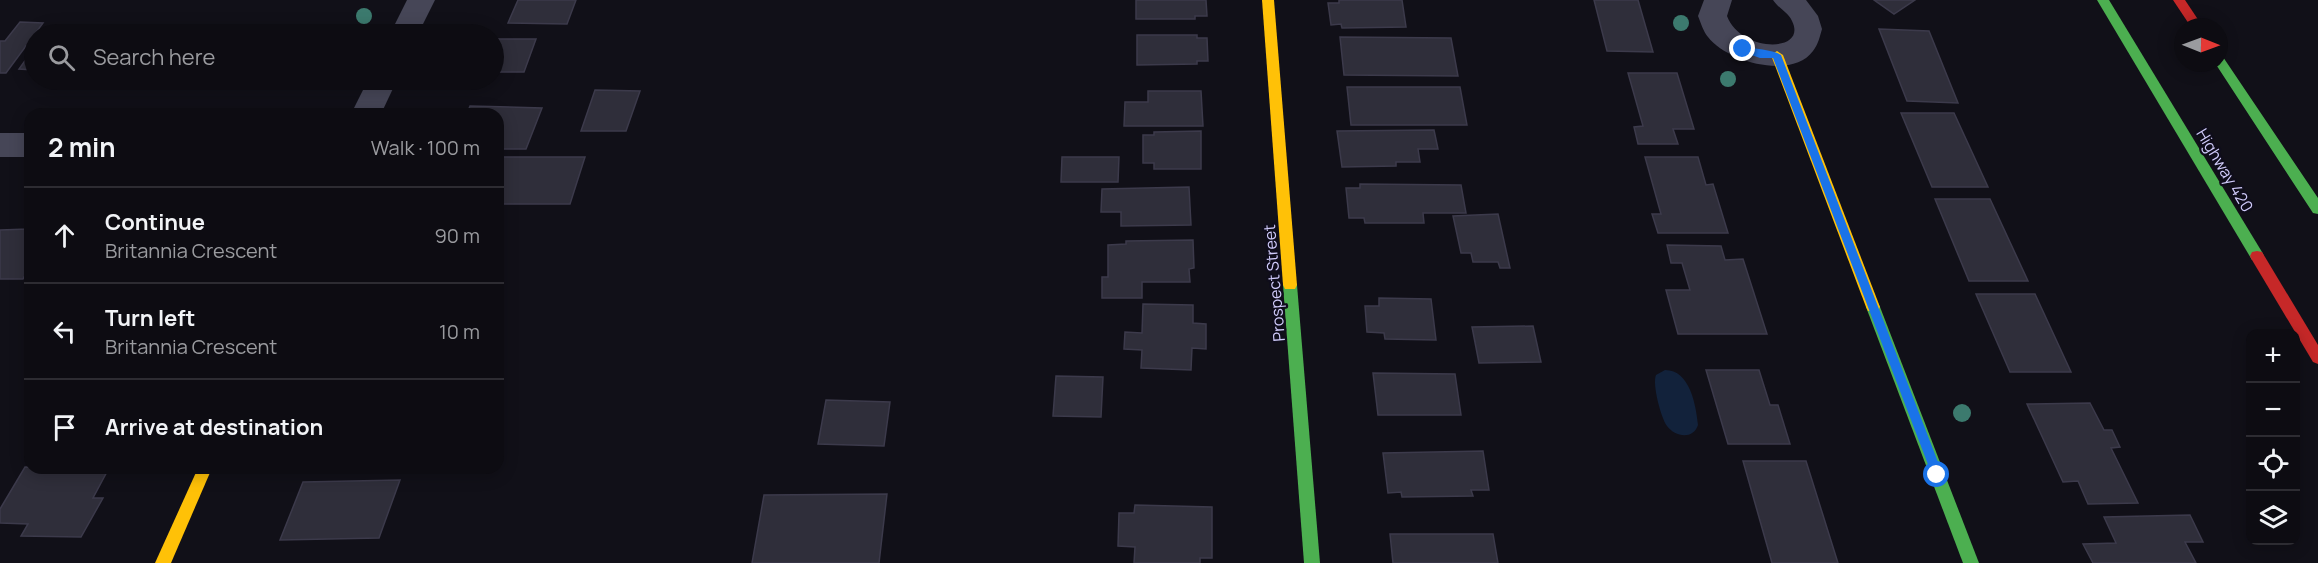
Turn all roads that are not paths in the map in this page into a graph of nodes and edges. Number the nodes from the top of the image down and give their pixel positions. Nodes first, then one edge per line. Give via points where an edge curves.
1 (421, 0) edge
2 (1268, 0) edge
3 (1718, 0) edge
4 (1787, 0) edge
5 (2103, 0) edge
6 (2179, 0) edge
7 (2191, 18) edge
8 (409, 24) edge
9 (1777, 55) junction
10 (2227, 72) edge
11 (377, 90) edge
12 (369, 108) edge
13 (0, 145) edge
14 (24, 146) edge
15 (2318, 209) edge
16 (2318, 358) edge
17 (202, 474) edge
18 (163, 563) edge
19 (1312, 563) edge
20 (1971, 563) edge

1 - 8 street
2 - 19 main road, Prospect Street
3 - 9 street via 1712,15 1728,41 1751,52
4 - 9 street via 1803,15 1808,26 1806,41 1798,49
5 - 16 main road, Highway 420
6 - 7 main road
9 - 20 main road
10 - 15 main road
11 - 12 street
13 - 14 street
17 - 18 main road

